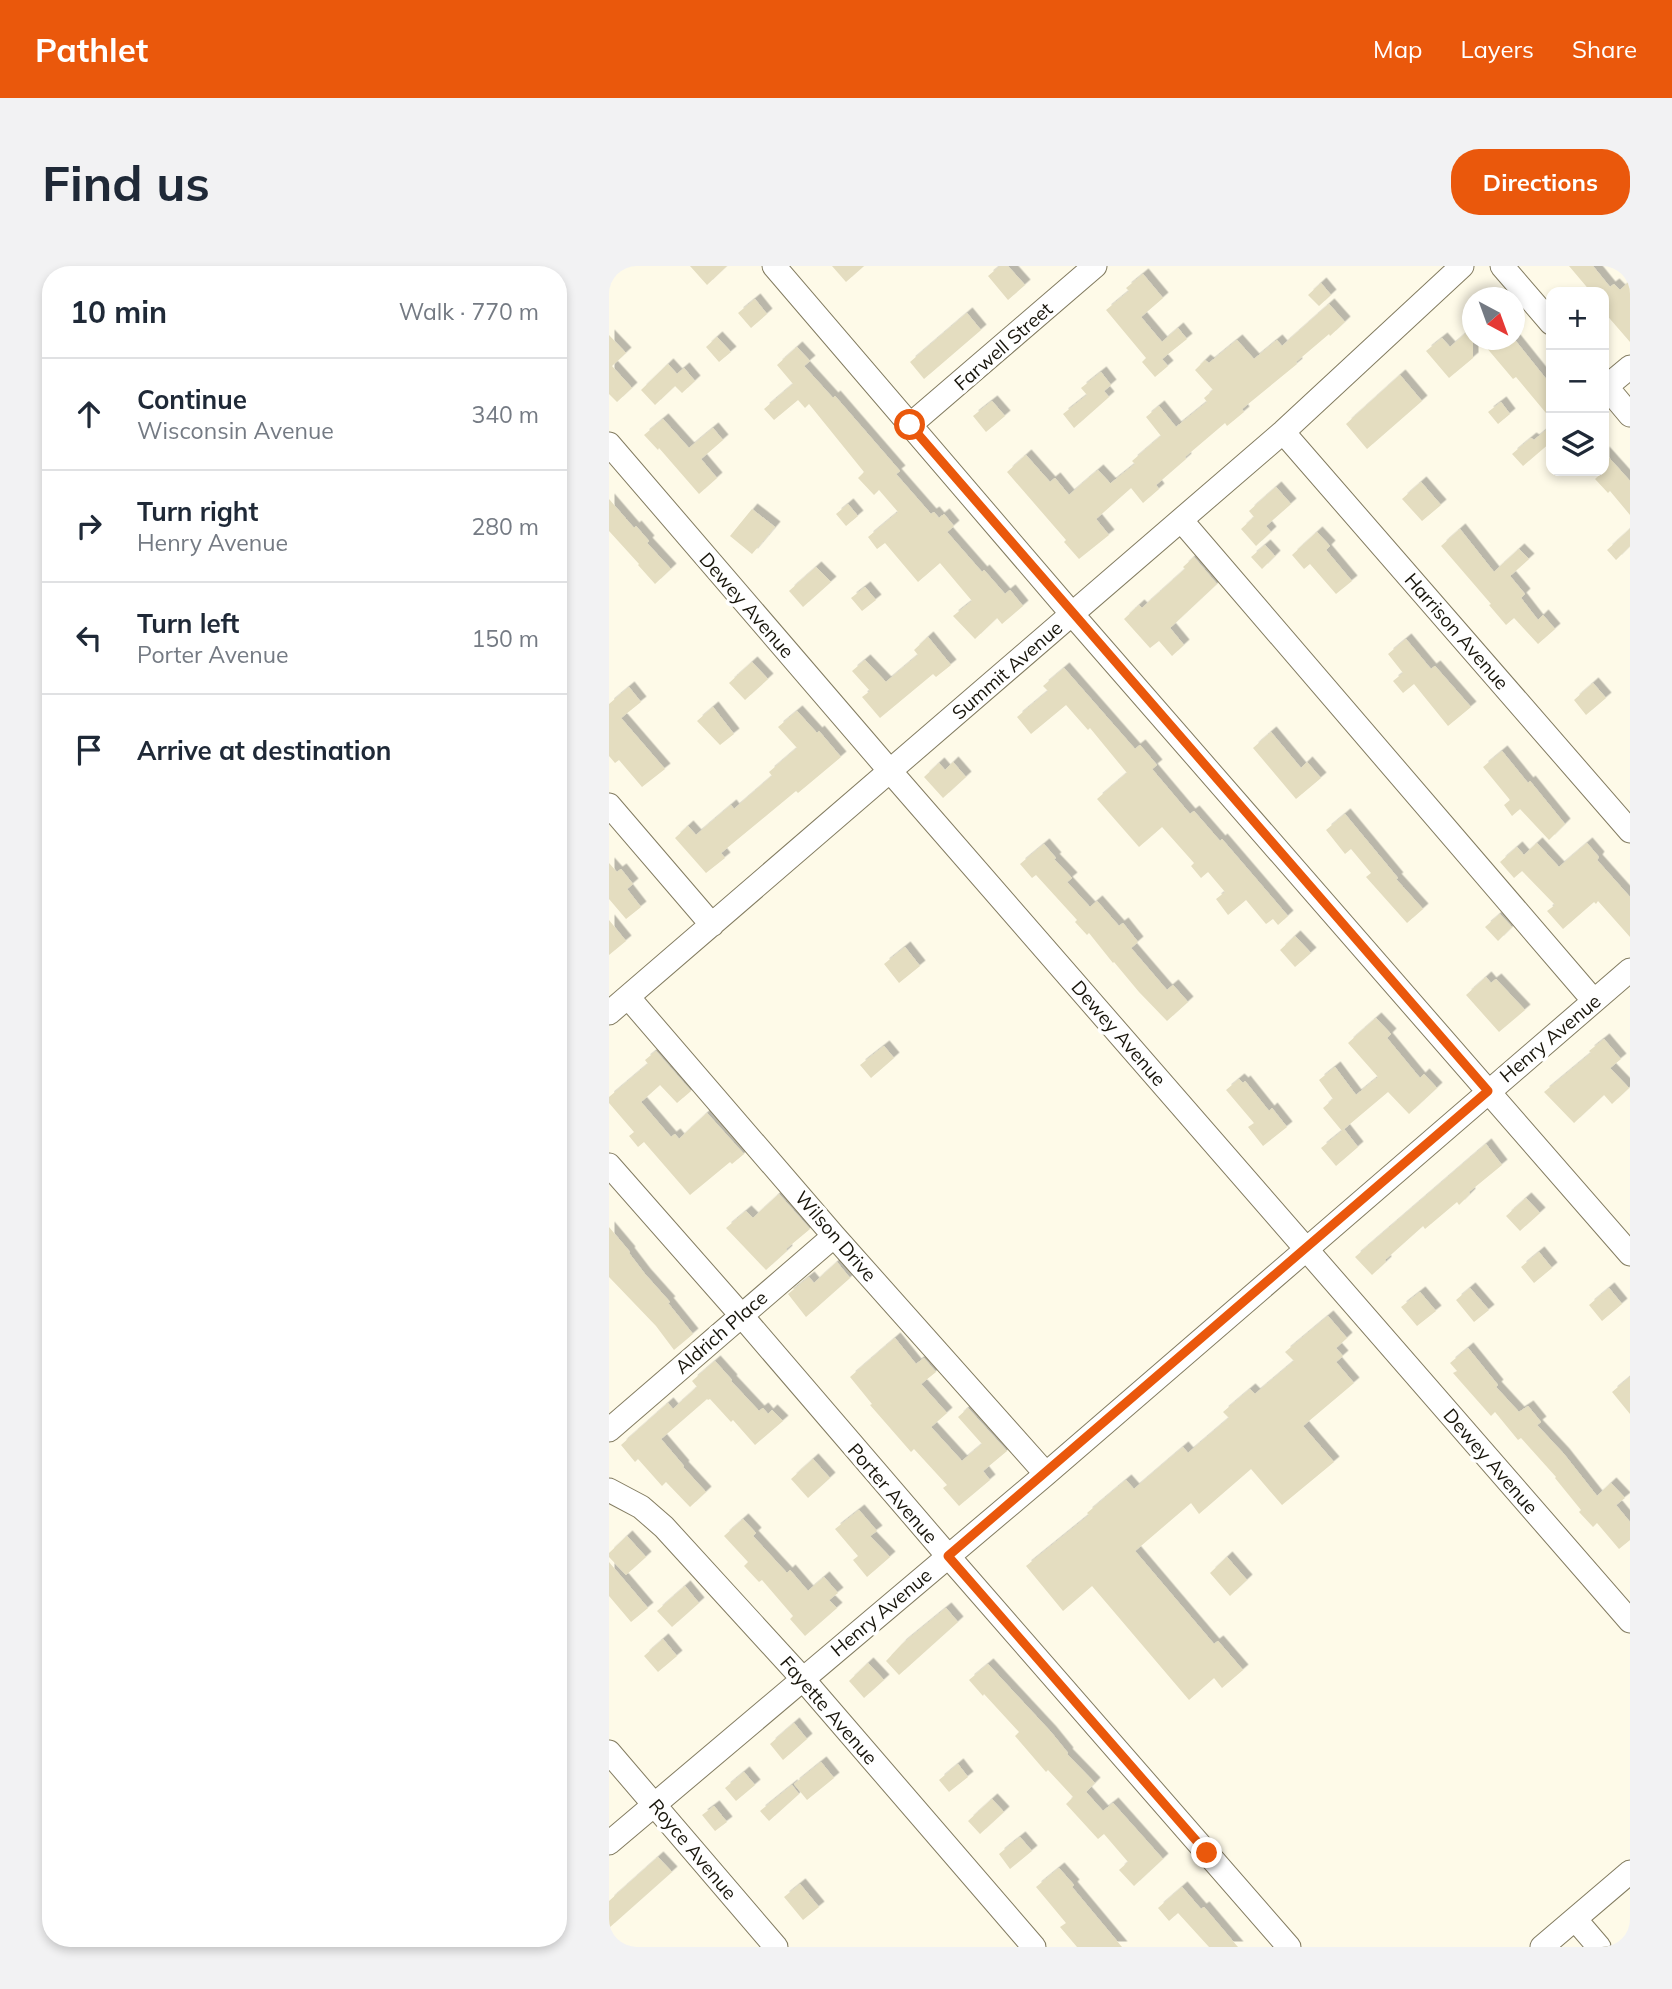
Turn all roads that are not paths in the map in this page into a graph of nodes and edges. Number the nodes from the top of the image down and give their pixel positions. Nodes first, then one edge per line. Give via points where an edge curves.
1 (773, 266) edge
2 (1095, 266) edge
3 (1462, 266) edge
4 (1502, 266) edge
5 (1546, 317) edge
6 (1630, 367) edge
7 (1609, 383) edge
8 (1609, 391) edge
9 (1630, 415) edge
10 (910, 425) junction
11 (1283, 432) junction
12 (609, 444) edge
13 (1181, 520) junction
14 (1073, 614) junction
15 (890, 771) junction
16 (609, 805) edge
17 (1630, 831) edge
18 (712, 925) junction
19 (1630, 970) edge
20 (628, 997) junction
21 (1594, 1001) junction
22 (609, 1013) edge
23 (1488, 1091) junction
24 (609, 1165) edge
25 (834, 1236) junction
26 (1307, 1248) junction
27 (1630, 1254) edge
28 (741, 1315) junction
29 (609, 1430) edge
30 (1046, 1474) junction
31 (609, 1490) edge
32 (948, 1556) junction
33 (1630, 1621) edge
34 (802, 1678) junction
35 (609, 1752) edge
36 (655, 1805) junction
37 (609, 1843) edge
38 (1630, 1872) edge
39 (1575, 1919) junction
40 (776, 1947) edge
41 (1034, 1947) edge
42 (1289, 1947) edge
43 (1542, 1947) edge
44 (1599, 1947) edge

1 - 10 street
2 - 10 street, Farwell Street
3 - 11 street, Summit Avenue
4 - 5 street
6 - 7 street
8 - 9 street
10 - 14 street
11 - 13 street, Summit Avenue
11 - 17 street, Harrison Avenue
12 - 15 street, Dewey Avenue
13 - 14 street, Summit Avenue
13 - 21 street
14 - 15 street, Summit Avenue
14 - 23 street
15 - 18 street, Summit Avenue
15 - 26 street, Dewey Avenue
16 - 18 street
18 - 20 street, Summit Avenue
19 - 21 street, Henry Avenue
20 - 22 street, Summit Avenue
20 - 25 street, Wilson Drive
21 - 23 street, Henry Avenue
23 - 26 street, Henry Avenue
23 - 27 street
24 - 28 street, Porter Avenue
25 - 28 street, Aldrich Place
25 - 30 street, Wilson Drive
26 - 30 street, Henry Avenue
26 - 33 street, Dewey Avenue
28 - 29 street, Aldrich Place
28 - 32 street, Porter Avenue
30 - 32 street, Henry Avenue
31 - 34 street, Fayette Avenue via 641,1507 664,1527
32 - 34 street, Henry Avenue
32 - 42 street, Porter Avenue
34 - 36 street, Henry Avenue
34 - 41 street, Fayette Avenue
35 - 36 street, Royce Avenue
36 - 37 street, Henry Avenue
36 - 40 street, Royce Avenue
38 - 39 street
39 - 43 street
39 - 44 street

